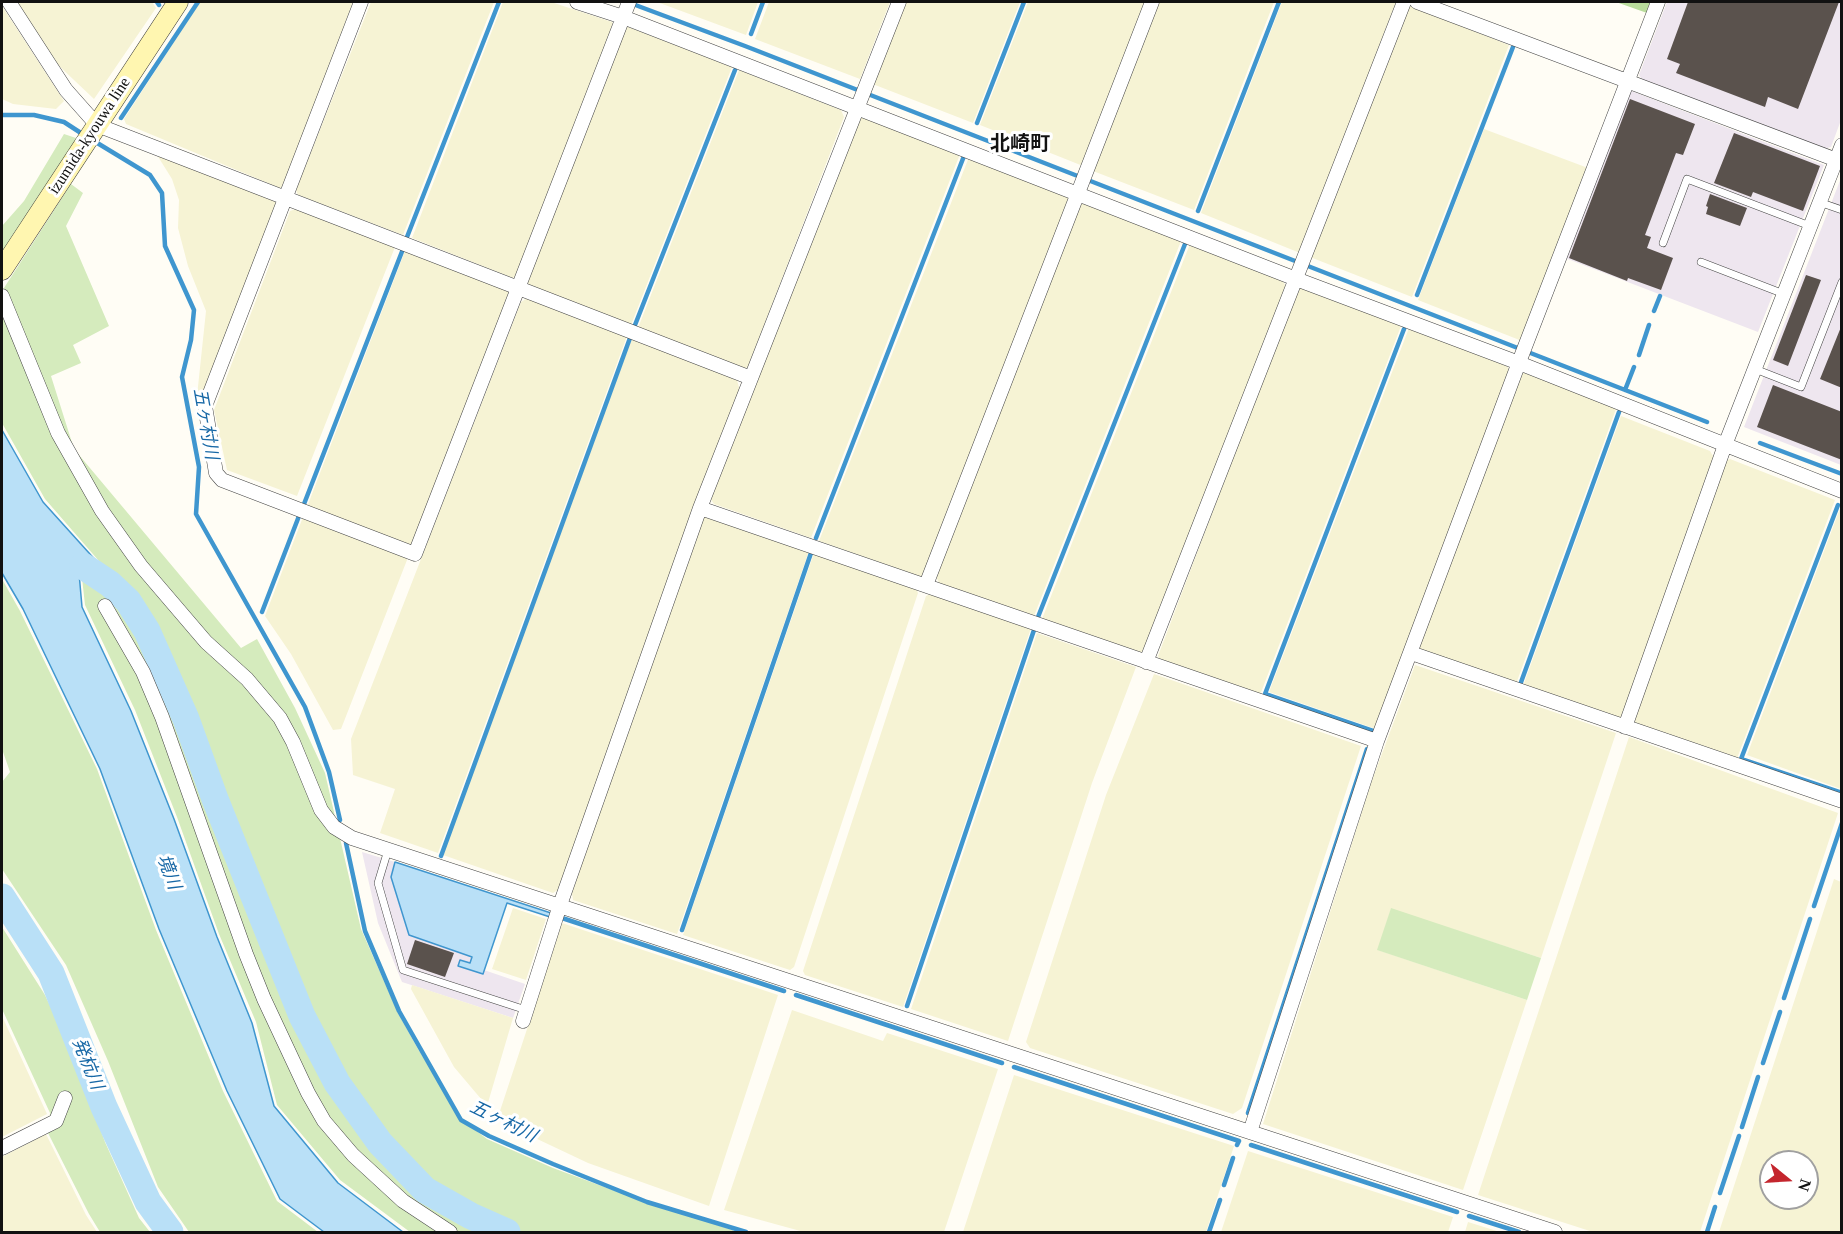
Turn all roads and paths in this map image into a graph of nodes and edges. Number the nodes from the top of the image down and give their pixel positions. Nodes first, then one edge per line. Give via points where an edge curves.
1 (9, 2) edge
2 (178, 2) edge
3 (361, 2) edge
4 (577, 2) edge
5 (899, 2) edge
6 (1152, 2) edge
7 (1404, 2) edge
8 (1417, 2) edge
9 (1658, 2) edge
10 (626, 10) edge
11 (1626, 82) junction
12 (858, 106) junction
13 (95, 127) junction
14 (1842, 145) edge
15 (1839, 161) edge
16 (1079, 191) junction
17 (286, 197) junction
18 (1819, 202) junction
19 (1842, 210) edge
20 (1810, 226) junction
21 (1663, 243) dead end
22 (1701, 262) dead end
23 (2, 270) edge
24 (1297, 275) junction
25 (1842, 282) edge
26 (519, 288) junction
27 (1784, 294) junction
28 (2, 296) edge
29 (1520, 360) junction
30 (1755, 369) junction
31 (751, 378) junction
32 (1725, 445) junction
33 (1842, 491) edge
34 (700, 508) junction
35 (926, 585) junction
36 (105, 606) dead end
37 (1411, 652) junction
38 (1146, 662) junction
39 (1625, 727) junction
40 (1377, 741) junction
41 (1842, 801) edge
42 (388, 850) junction
43 (560, 905) junction
44 (524, 1016) joint
45 (64, 1098) dead end
46 (1250, 1132) junction
47 (2, 1148) edge
48 (450, 1233) edge
49 (1555, 1233) edge

1 - 13 street
2 - 13 main road, izumida-kyouwa line
3 - 17 street
4 - 10 street
5 - 12 street
6 - 16 street
7 - 24 street
8 - 11 street
9 - 11 street
10 - 12 street
10 - 26 street
11 - 15 street
11 - 29 street
12 - 16 street
12 - 31 street
13 - 17 street
13 - 23 main road, izumida-kyouwa line
14 - 15 street
15 - 18 street
16 - 24 street
16 - 35 street
17 - 26 street
17 - 26 street via 205,406 216,473 222,480 415,554
18 - 19 lane
18 - 20 street
20 - 21 lane via 1687,179
20 - 27 street
22 - 27 lane
24 - 29 street
24 - 38 street
25 - 30 lane via 1801,387
26 - 31 street
27 - 30 street
28 - 42 street via 58,434 102,511 141,566 206,642 247,679 280,718 321,810 334,827 352,838
29 - 32 street
29 - 37 street
30 - 32 street
31 - 34 street
32 - 33 street
32 - 39 street
34 - 35 street
34 - 43 street
35 - 38 street
36 - 48 street via 143,672 162,717 246,954 308,1093 324,1121 352,1155 403,1202
37 - 39 street
37 - 40 street
38 - 40 street
39 - 41 street
40 - 46 street
42 - 43 street
42 - 44 lane via 378,883 403,970
43 - 44 street
43 - 46 street
45 - 47 street via 56,1121
46 - 49 street

